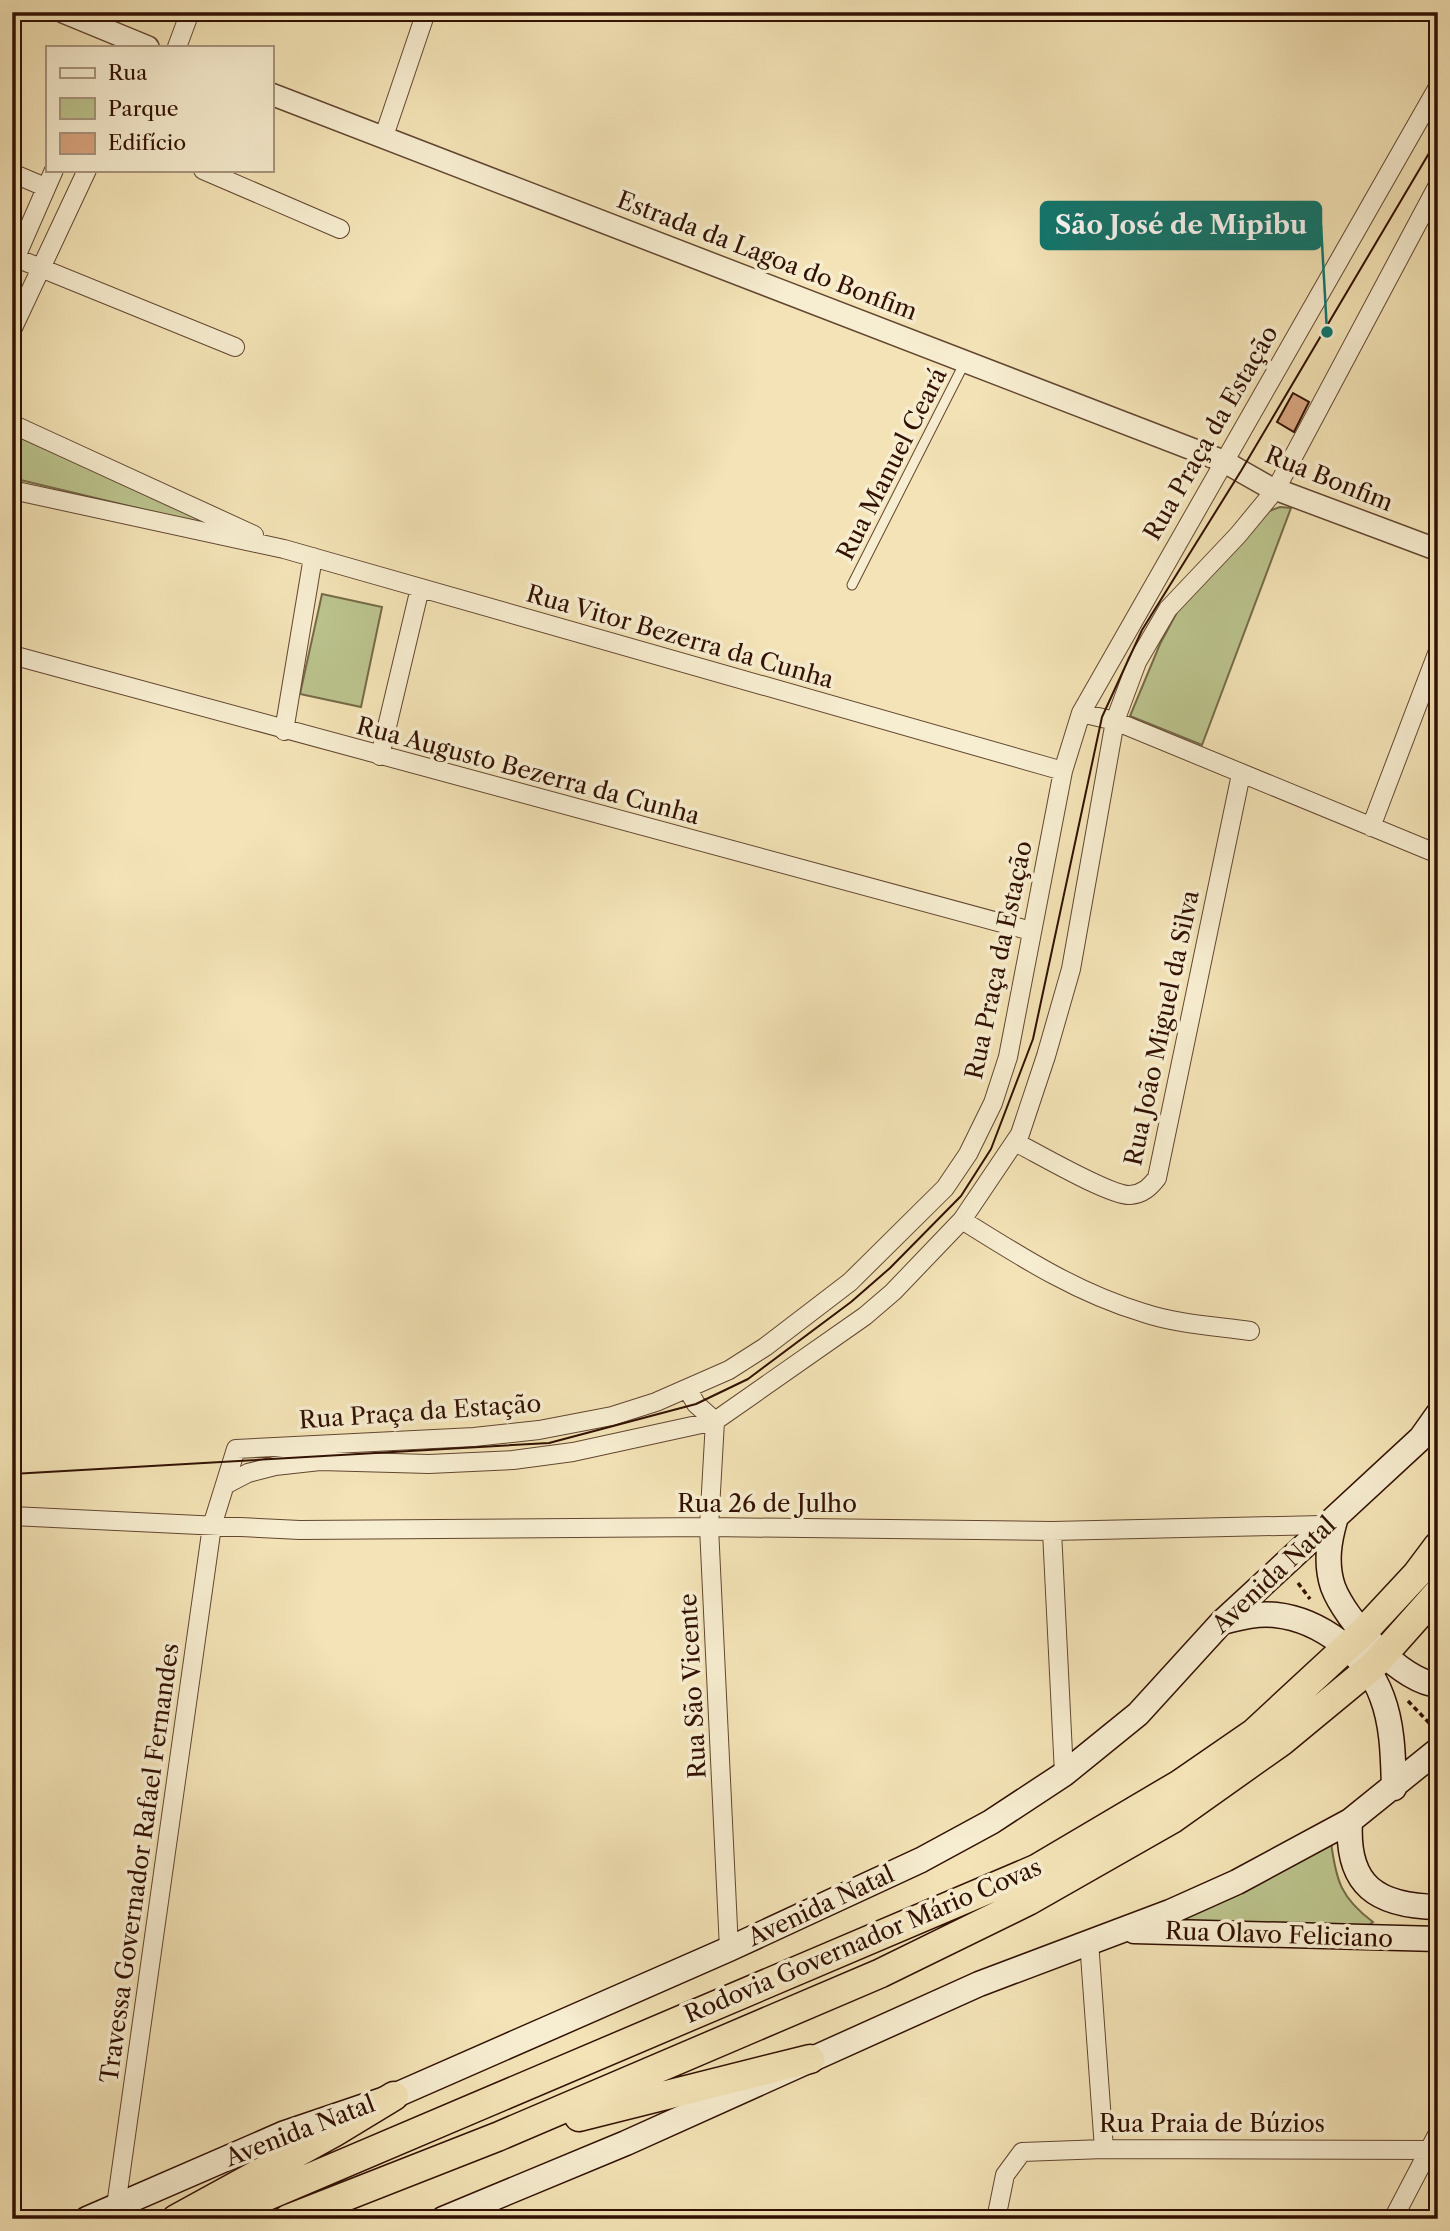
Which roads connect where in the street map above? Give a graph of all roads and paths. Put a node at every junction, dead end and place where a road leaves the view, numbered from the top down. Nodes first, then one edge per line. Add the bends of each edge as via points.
1 (63, 12) edge
2 (190, 12) edge
3 (426, 12) edge
4 (113, 41) edge
5 (143, 46) edge
6 (177, 46) edge
7 (1438, 87) edge
8 (273, 95) edge
9 (384, 136) junction
10 (53, 172) edge
11 (86, 172) edge
12 (207, 172) edge
13 (12, 173) edge
14 (1438, 185) edge
15 (45, 187) junction
16 (340, 229) dead end
17 (14, 262) edge
18 (39, 268) junction
19 (12, 330) edge
20 (235, 347) dead end
21 (966, 361) junction
22 (12, 424) edge
23 (1232, 466) junction
24 (1276, 489) junction
25 (12, 490) edge
26 (284, 549) junction
27 (1438, 551) edge
28 (313, 557) junction
29 (852, 585) dead end
30 (420, 588) junction
31 (1438, 651) edge
32 (12, 655) edge
33 (1081, 713) junction
34 (1115, 720) junction
35 (284, 731) junction
36 (380, 756) junction
37 (1063, 771) junction
38 (1241, 774) junction
39 (1371, 827) junction
40 (1438, 854) edge
41 (1031, 931) junction
42 (1017, 1138) junction
43 (962, 1220) junction
44 (1250, 1331) dead end
45 (688, 1390) junction
46 (1438, 1414) edge
47 (715, 1420) junction
48 (227, 1484) junction
49 (12, 1516) edge
50 (1329, 1521) junction
51 (212, 1526) junction
52 (709, 1527) junction
53 (1052, 1531) junction
54 (1438, 1546) edge
55 (1438, 1593) edge
56 (1221, 1623) junction
57 (1355, 1640) junction
58 (1376, 1662) junction
59 (1438, 1685) edge
60 (1438, 1750) edge
61 (1064, 1774) junction
62 (1394, 1788) junction
63 (1350, 1821) junction
64 (1438, 1907) edge
65 (1119, 1930) junction
66 (1438, 1939) edge
67 (1089, 1941) junction
68 (729, 1949) junction
69 (810, 2059) junction
70 (394, 2096) junction
71 (497, 2137) junction
72 (1435, 2144) edge
73 (1104, 2149) junction
74 (116, 2206) junction
75 (87, 2219) edge
76 (176, 2219) edge
77 (213, 2219) edge
78 (288, 2219) edge
79 (443, 2219) edge
80 (996, 2219) edge
81 (1393, 2219) edge

1 - 4 street
2 - 6 street
3 - 9 street
4 - 5 street
7 - 23 street, Rua Praça da Estação
8 - 9 street, Estrada da Lagoa do Bonfim
9 - 21 street, Estrada da Lagoa do Bonfim
10 - 15 street
11 - 18 street
12 - 16 street
13 - 15 street
14 - 24 street
15 - 17 street
17 - 18 street
18 - 19 street
18 - 20 street
21 - 23 street, Estrada da Lagoa do Bonfim
21 - 29 lane, Rua Manuel Ceará
22 - 26 street, Rua Vitor Bezerra da Cunha
23 - 24 street, Rua Bonfim
23 - 33 street, Rua Praça da Estação
24 - 27 street, Rua Bonfim
24 - 34 street via 1168,609 1137,662
25 - 26 street, Rua Vitor Bezerra da Cunha
26 - 28 street, Rua Vitor Bezerra da Cunha
28 - 30 street, Rua Vitor Bezerra da Cunha
28 - 35 street
30 - 36 street
30 - 37 street, Rua Vitor Bezerra da Cunha
31 - 39 street
32 - 35 street, Rua Augusto Bezerra da Cunha
33 - 34 street
33 - 37 street, Rua Praça da Estação
34 - 38 street
34 - 42 street via 1071,969
35 - 36 street, Rua Augusto Bezerra da Cunha
36 - 41 street, Rua Augusto Bezerra da Cunha
37 - 41 street, Rua Praça da Estação
38 - 39 street
38 - 42 street, Rua João Miguel da Silva via 1157,1178 1139,1193 1119,1193
39 - 40 street
41 - 45 street, Rua Praça da Estação via 1007,1057 993,1103 945,1188 850,1282 729,1370
42 - 43 street
43 - 44 street via 1045,1273 1108,1301 1146,1314
43 - 47 street via 865,1316
45 - 47 street via 696,1405
45 - 48 street, Rua Praça da Estação via 612,1416 501,1435 236,1448
46 - 50 main road, Avenida Natal via 1421,1438
47 - 48 street via 573,1452 513,1460 429,1464 320,1461 275,1466
47 - 52 street, Rua São Vicente
48 - 51 street, Travessa Governador Rafael Fernandes
49 - 51 street, Rua 26 de Julho
50 - 53 street, Rua 26 de Julho
50 - 56 main road, Avenida Natal
50 - 57 main road via 1333,1586
51 - 52 street, Rua 26 de Julho via 300,1531
51 - 74 street, Travessa Governador Rafael Fernandes
52 - 53 street, Rua 26 de Julho
52 - 68 street, Rua São Vicente
53 - 61 street
54 - 57 highway, Rodovia Governador Mário Covas
55 - 58 highway, Rodovia Governador Mário Covas
56 - 57 main road via 1251,1615 1297,1619
56 - 61 main road, Avenida Natal via 1138,1714
57 - 58 main road
57 - 77 highway, Rodovia Governador Mário Covas via 1254,1733 1180,1784 1036,1869
58 - 59 main road
58 - 62 main road via 1390,1724
58 - 71 highway, Rodovia Governador Mário Covas via 1282,1741 1172,1819 1028,1900 881,1973
60 - 62 main road
61 - 68 main road, Avenida Natal via 921,1860
62 - 63 main road
63 - 64 main road, Rua Olavo Feliciano via 1352,1860 1360,1880 1375,1895 1412,1907
63 - 65 main road via 1237,1882
65 - 66 main road, Rua Olavo Feliciano
65 - 67 main road
67 - 69 main road via 978,1984
67 - 73 street
68 - 70 main road, Avenida Natal
69 - 71 highway
69 - 79 main road
70 - 74 main road, Avenida Natal via 285,2133
70 - 76 highway
71 - 78 highway, Rodovia Governador Mário Covas
72 - 73 street, Rua Praia de Búzios
72 - 81 street
73 - 80 street, Rua Praia de Búzios via 1021,2152 1005,2175
74 - 75 main road, Avenida Natal

